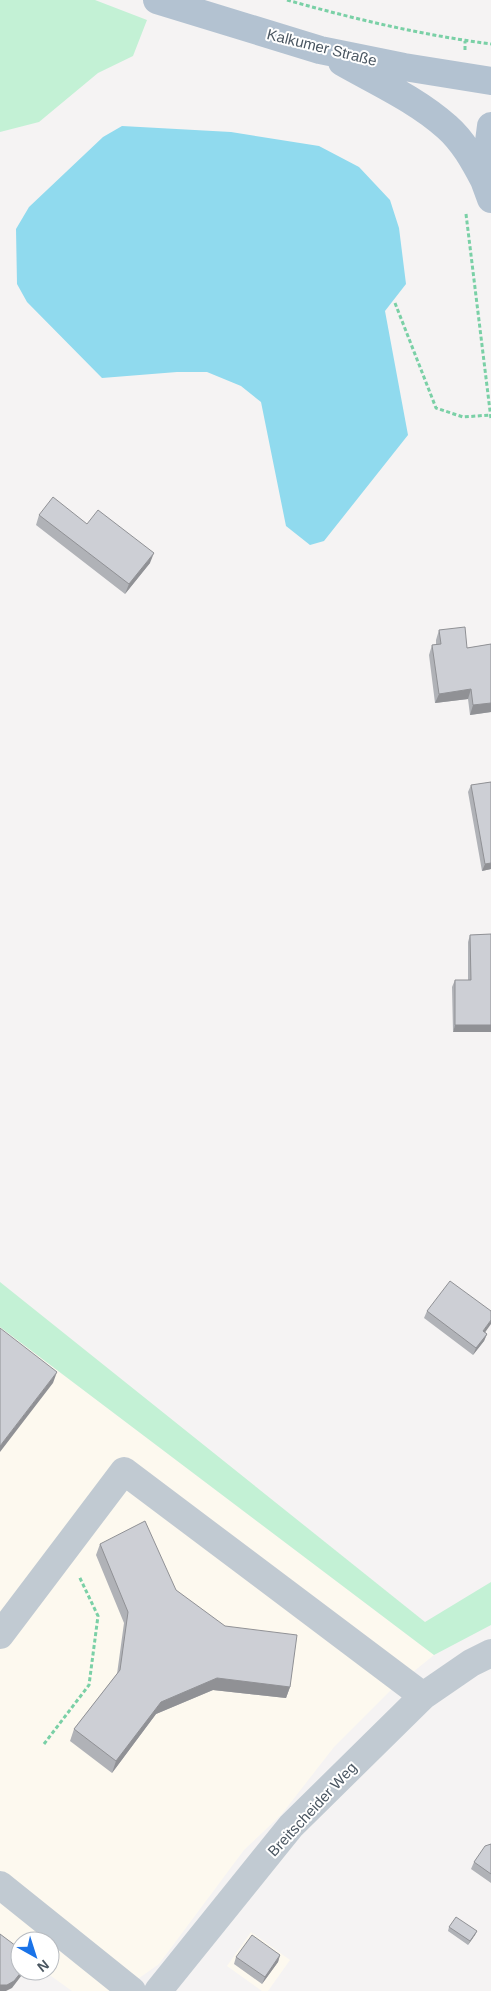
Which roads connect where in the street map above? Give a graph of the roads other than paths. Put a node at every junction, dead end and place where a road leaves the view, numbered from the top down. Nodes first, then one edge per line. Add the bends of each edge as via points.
1 (157, 0) edge
2 (320, 50) junction
3 (478, 79) edge
4 (491, 126) edge
5 (488, 190) edge
6 (0, 1636) edge
7 (491, 1653) edge
8 (423, 1696) junction
9 (0, 1885) edge
10 (132, 1991) edge
11 (158, 1991) edge

1 - 2 main road, Kalkumer Straße
2 - 3 main road, Kalkumer Straße
2 - 5 main road via 448,128 468,151
4 - 5 main road
6 - 8 street via 124,1471
7 - 8 street, Breitscheider Weg
8 - 11 street, Breitscheider Weg via 291,1826
9 - 10 street

